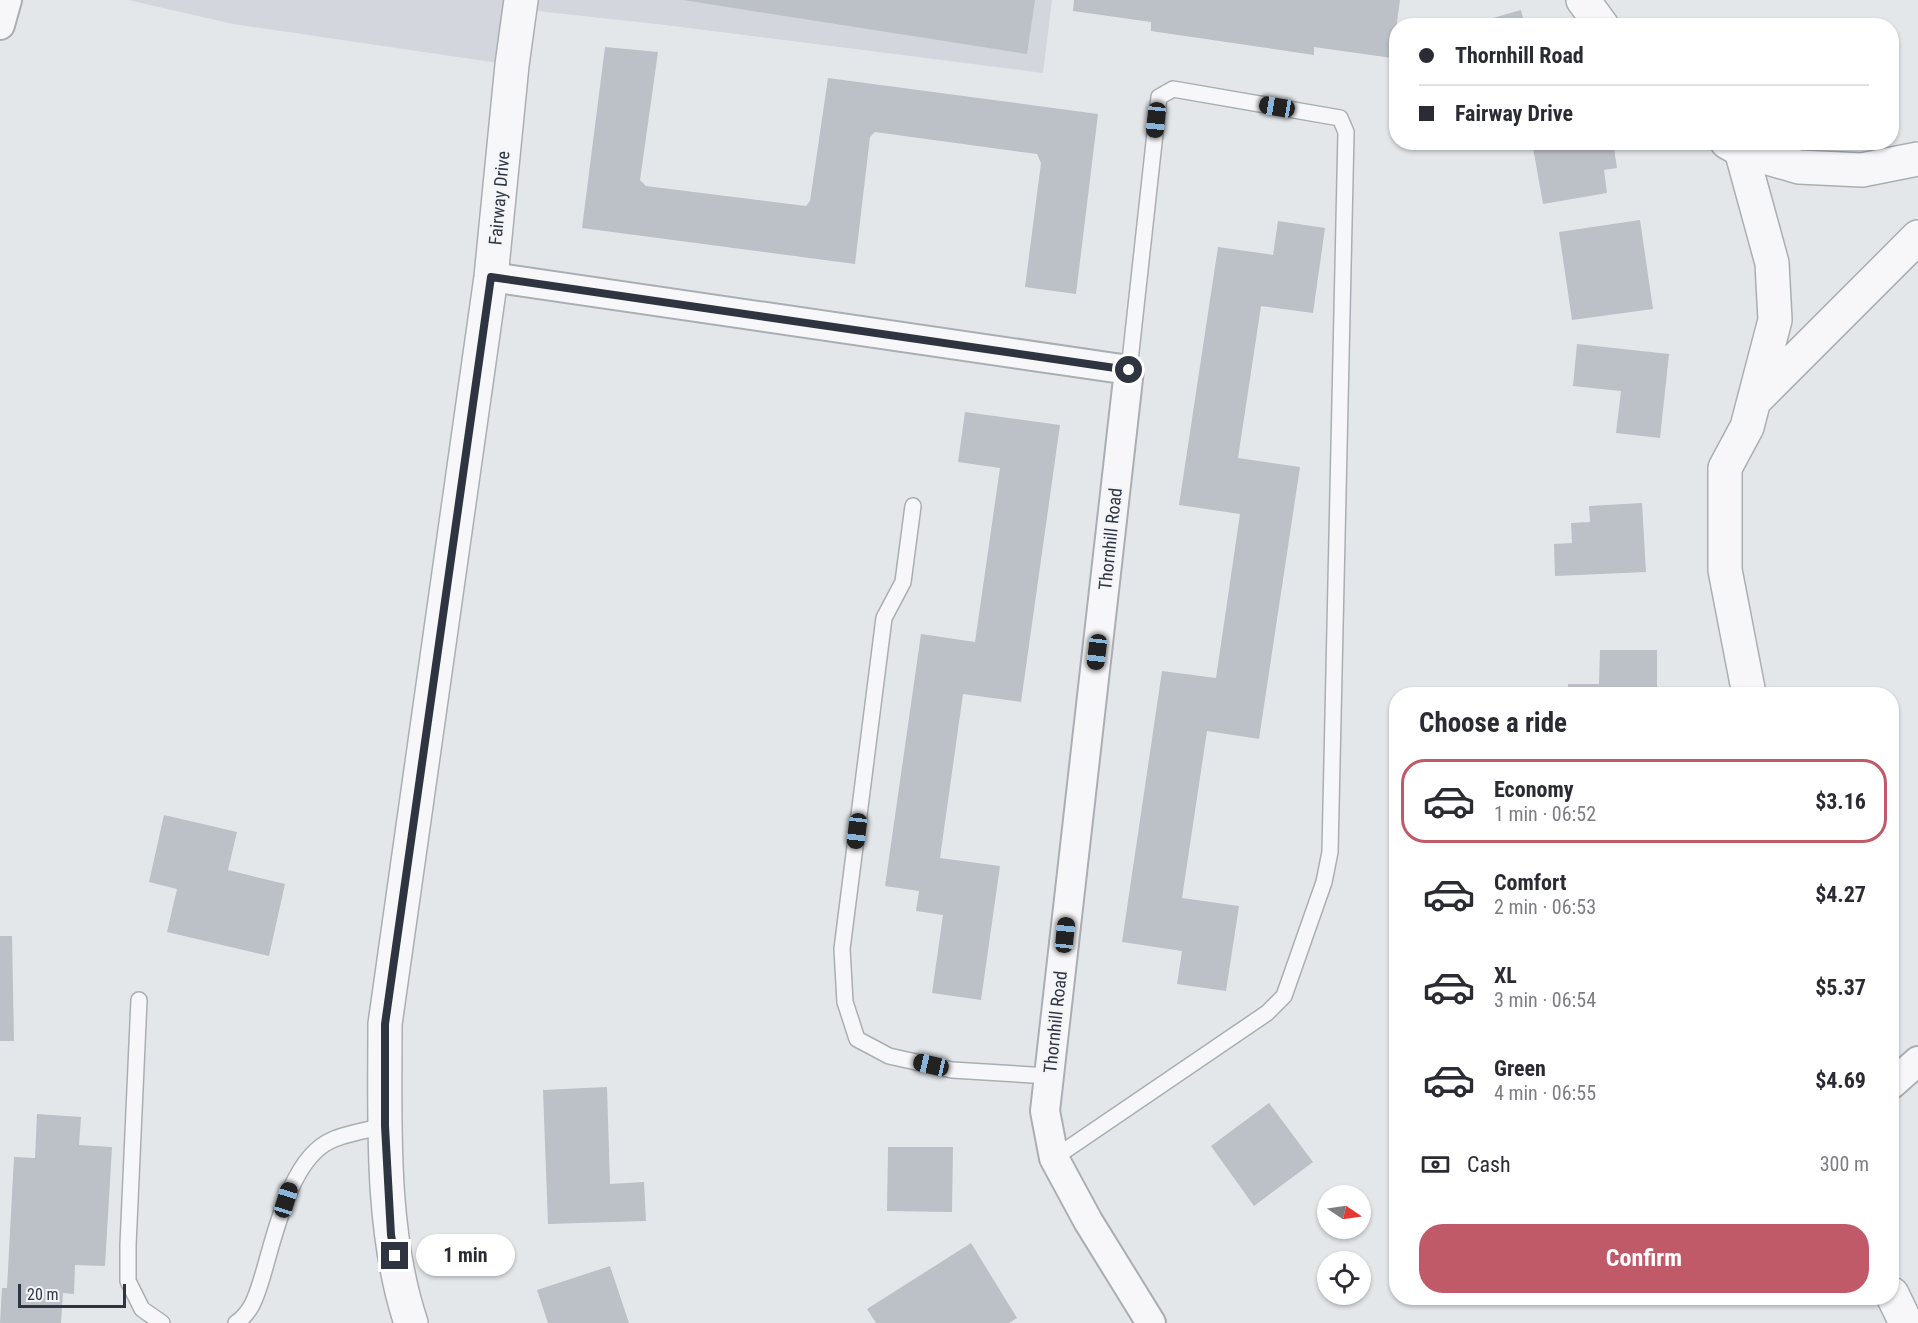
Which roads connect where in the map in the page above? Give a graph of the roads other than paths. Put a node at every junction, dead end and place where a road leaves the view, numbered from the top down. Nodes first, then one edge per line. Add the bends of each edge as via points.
1 (7, 0) edge
2 (521, 0) edge
3 (1583, 0) edge
4 (1596, 18) edge
5 (0, 25) edge
6 (1735, 150) edge
7 (1746, 150) edge
8 (1918, 159) edge
9 (1918, 237) edge
10 (491, 277) junction
11 (1129, 370) junction
12 (1753, 402) junction
13 (913, 506) dead end
14 (1748, 687) edge
15 (139, 1000) dead end
16 (1918, 1061) edge
17 (1049, 1076) junction
18 (1899, 1078) edge
19 (385, 1126) junction
20 (1054, 1158) junction
21 (1897, 1305) edge
22 (162, 1323) edge
23 (236, 1323) edge
24 (411, 1323) edge
25 (1150, 1323) edge
26 (1906, 1323) edge

1 - 5 street
2 - 10 street, Fairway Drive
3 - 4 street
6 - 12 street via 1772,263 1775,320
7 - 8 street via 1799,167 1862,170
9 - 12 street
10 - 11 street
10 - 19 street, Fairway Drive via 385,1024
11 - 17 street, Thornhill Road
11 - 20 lane via 1158,97 1173,89 1340,118 1346,132 1346,155 1330,852 1324,882 1284,996 1266,1013
12 - 14 street via 1747,427 1725,468 1725,570
13 - 17 lane via 903,582 884,618 842,949 844,1002 857,1039 890,1056 952,1070
15 - 22 lane via 128,1281 142,1308
16 - 18 street
17 - 20 street, Thornhill Road via 1045,1111
19 - 23 lane via 330,1141 307,1160 292,1181 256,1297 245,1317
19 - 24 street, Fairway Drive via 391,1235
20 - 25 street, Thornhill Road
21 - 26 street

